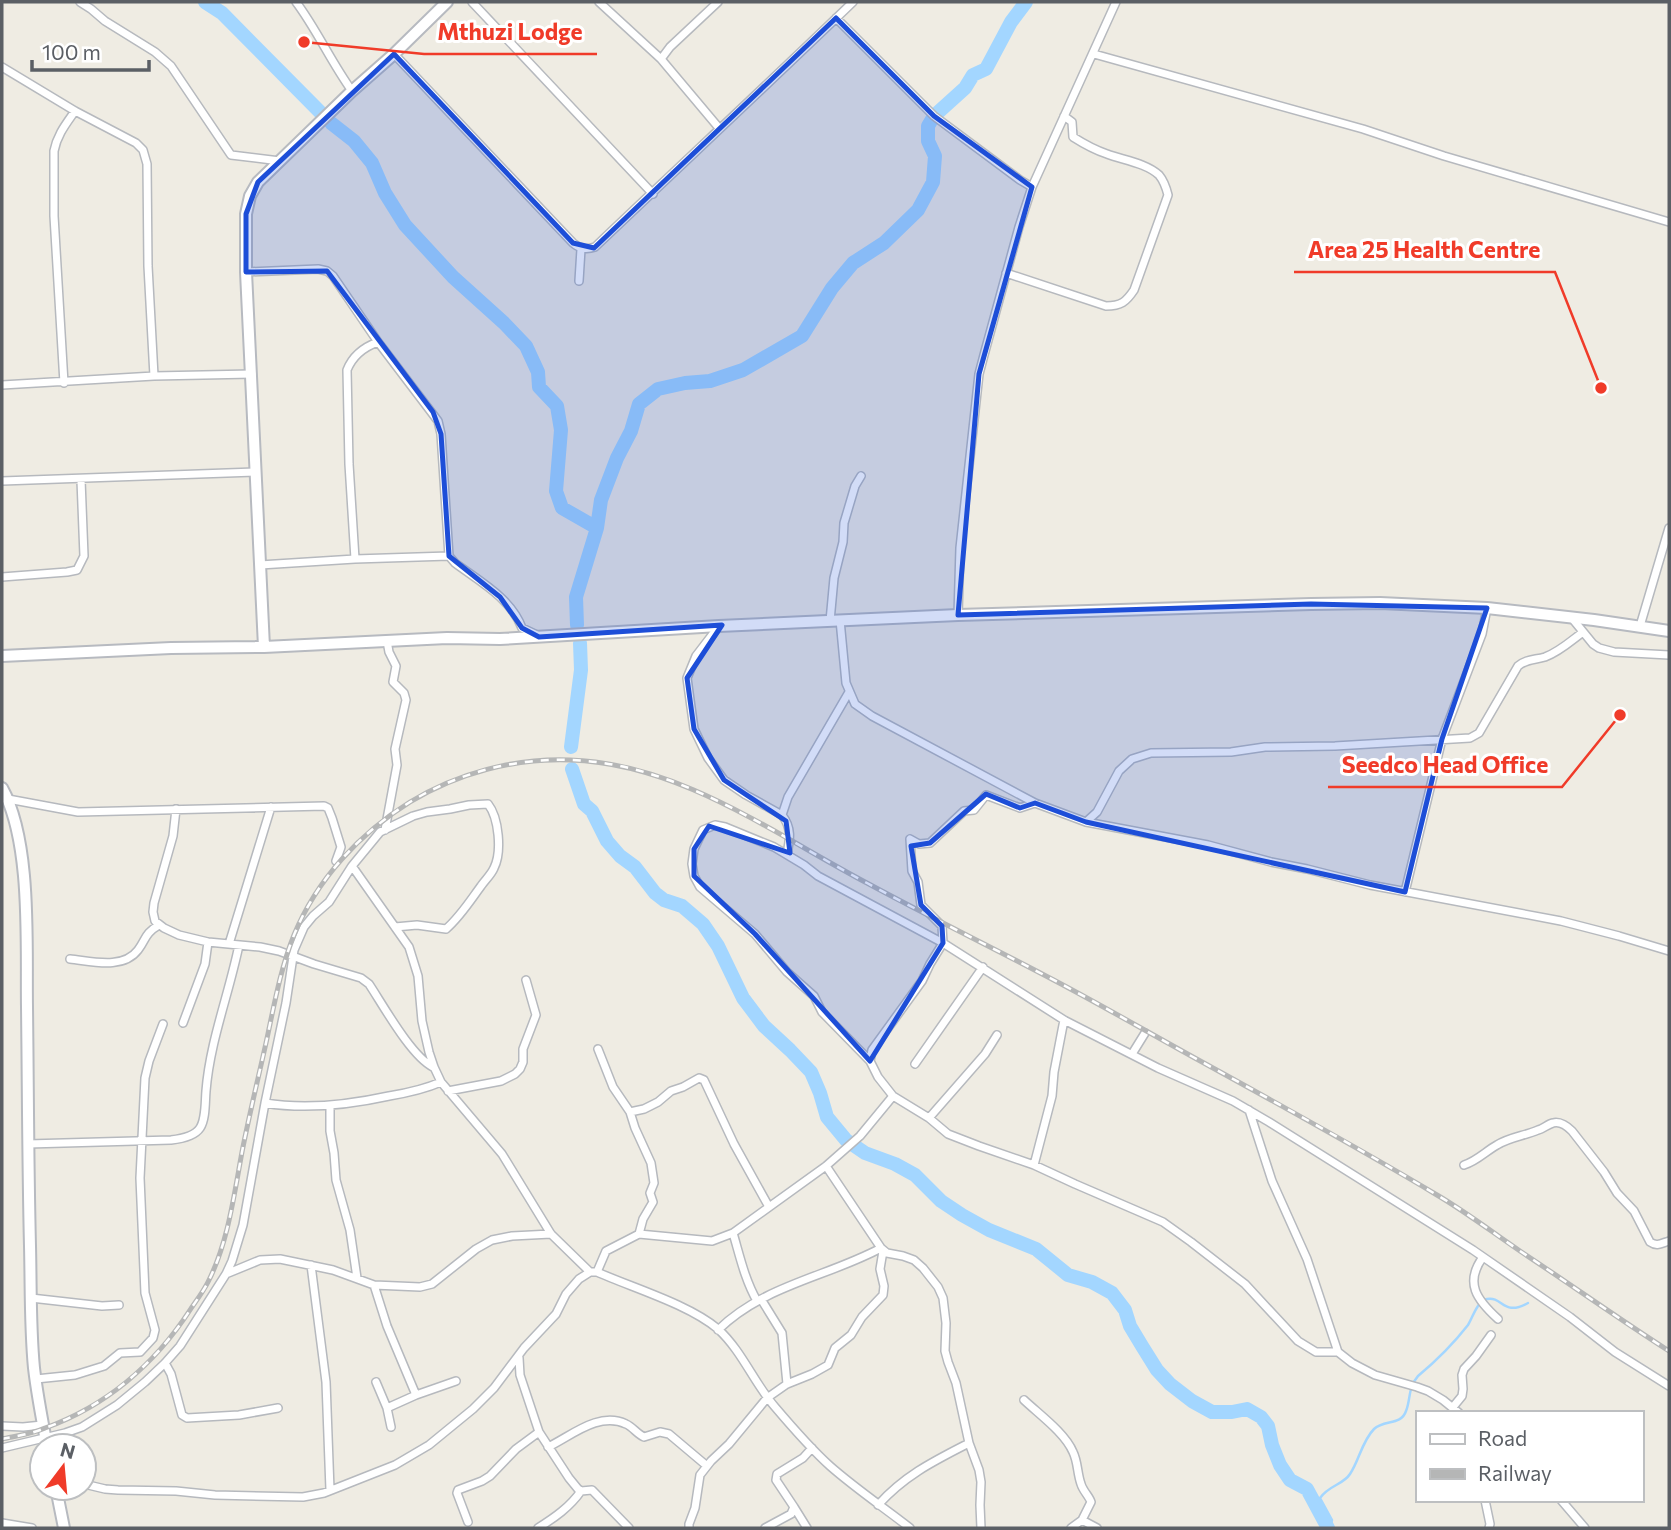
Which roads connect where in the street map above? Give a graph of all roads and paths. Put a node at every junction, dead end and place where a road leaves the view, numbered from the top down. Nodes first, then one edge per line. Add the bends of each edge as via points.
1 (80, 2) edge
2 (296, 2) edge
3 (447, 2) edge
4 (472, 2) edge
5 (599, 2) edge
6 (718, 2) edge
7 (853, 2) edge
8 (1116, 2) edge
9 (836, 18) junction
10 (394, 54) junction
11 (1094, 54) junction
12 (661, 59) junction
13 (2, 67) edge
14 (352, 91) junction
15 (75, 111) junction
16 (1064, 116) junction
17 (719, 128) junction
18 (280, 161) junction
19 (1032, 187) junction
20 (653, 194) junction
21 (1669, 222) edge
22 (580, 249) junction
23 (246, 272) junction
24 (1006, 273) junction
25 (579, 281) dead end
26 (379, 342) junction
27 (252, 374) junction
28 (154, 376) junction
29 (64, 383) junction
30 (2, 385) edge
31 (255, 472) junction
32 (861, 476) dead end
33 (81, 480) junction
34 (2, 481) edge
35 (1669, 528) edge
36 (449, 556) junction
37 (355, 559) junction
38 (260, 565) junction
39 (2, 577) edge
40 (1487, 608) junction
41 (958, 615) junction
42 (1570, 617) junction
43 (835, 621) junction
44 (719, 625) junction
45 (1640, 626) junction
46 (1669, 631) edge
47 (1583, 632) junction
48 (539, 636) junction
49 (387, 641) junction
50 (264, 647) junction
51 (1669, 655) edge
52 (2, 656) edge
53 (849, 692) junction
54 (1442, 739) junction
55 (2, 788) edge
56 (8, 799) junction
57 (1035, 803) junction
58 (271, 807) junction
59 (176, 809) junction
60 (782, 815) junction
61 (1086, 822) junction
62 (385, 830) junction
63 (787, 854) junction
64 (336, 861) dead end
65 (352, 866) junction
66 (1405, 892) junction
67 (159, 925) junction
68 (395, 927) junction
69 (208, 942) junction
70 (943, 943) junction
71 (229, 944) junction
72 (239, 945) junction
73 (1669, 951) edge
74 (293, 957) junction
75 (70, 959) dead end
76 (983, 967) junction
77 (526, 980) dead end
78 (1064, 1020) junction
79 (183, 1023) dead end
80 (163, 1024) dead end
81 (1145, 1033) dead end
82 (997, 1035) dead end
83 (598, 1049) dead end
84 (1132, 1054) junction
85 (870, 1061) junction
86 (915, 1064) dead end
87 (434, 1067) junction
88 (441, 1082) junction
89 (448, 1091) junction
90 (893, 1096) junction
91 (265, 1103) junction
92 (330, 1106) junction
93 (1248, 1110) junction
94 (630, 1112) junction
95 (929, 1118) junction
96 (142, 1141) junction
97 (28, 1144) junction
98 (1034, 1165) junction
99 (1464, 1165) dead end
100 (826, 1166) junction
101 (769, 1207) junction
102 (733, 1233) junction
103 (551, 1234) junction
104 (639, 1234) junction
105 (1669, 1241) edge
106 (882, 1249) junction
107 (1483, 1257) junction
108 (311, 1265) junction
109 (593, 1272) junction
110 (226, 1274) junction
111 (357, 1278) junction
112 (374, 1285) junction
113 (32, 1298) junction
114 (759, 1300) junction
115 (119, 1305) dead end
116 (1498, 1319) dead end
117 (718, 1330) junction
118 (1491, 1335) dead end
119 (1338, 1352) junction
120 (519, 1357) junction
121 (165, 1363) junction
122 (36, 1379) junction
123 (456, 1381) dead end
124 (376, 1382) dead end
125 (787, 1384) junction
126 (1669, 1386) edge
127 (416, 1395) junction
128 (767, 1398) junction
129 (1024, 1400) dead end
130 (278, 1408) dead end
131 (387, 1408) junction
132 (1456, 1410) edge
133 (42, 1424) junction
134 (2, 1426) edge
135 (391, 1427) dead end
136 (44, 1432) edge
137 (68, 1432) edge
138 (538, 1432) junction
139 (969, 1443) junction
140 (28, 1445) edge
141 (548, 1447) junction
142 (2, 1448) edge
143 (812, 1448) junction
144 (707, 1466) junction
145 (98, 1487) edge
146 (330, 1490) junction
147 (581, 1491) junction
148 (59, 1502) edge
149 (1485, 1502) edge
150 (1563, 1502) edge
151 (878, 1505) junction
152 (794, 1507) junction
153 (1082, 1520) junction
154 (468, 1522) dead end
155 (2, 1523) edge
156 (32, 1528) edge
157 (64, 1528) edge
158 (538, 1528) edge
159 (629, 1528) edge
160 (689, 1528) edge
161 (765, 1528) edge
162 (807, 1528) edge
163 (910, 1528) edge
164 (981, 1528) edge
165 (1071, 1528) edge
166 (1097, 1528) edge
167 (1489, 1528) edge
168 (1585, 1528) edge

1 - 18 street via 171,66 231,155
2 - 14 street
3 - 10 main road
4 - 20 street
5 - 12 street
6 - 12 street
7 - 9 street
8 - 11 street
9 - 17 street
9 - 19 street via 934,116
10 - 14 main road
10 - 22 street
11 - 16 street
11 - 21 street
12 - 17 street
13 - 15 street
14 - 18 main road
15 - 28 street via 136,144 146,156
15 - 29 street via 54,151
16 - 19 street
16 - 24 street via 1072,122 1073,137 1146,167 1165,184 1168,195 1134,290 1127,301 1106,306
17 - 20 street
18 - 23 main road via 250,196
19 - 24 street
20 - 22 street via 595,247
22 - 25 street
23 - 26 street via 327,271
23 - 27 main road
24 - 41 street via 979,374 960,548
26 - 36 street via 438,421
26 - 37 street via 364,347 347,370
27 - 28 street
27 - 31 main road
28 - 29 street
29 - 30 street
31 - 33 street
31 - 38 main road
32 - 43 street via 844,523 834,578
33 - 34 street
33 - 39 street via 84,556 77,570
35 - 45 street
36 - 37 street
36 - 48 street via 500,597 522,628
37 - 38 street
38 - 50 main road
40 - 41 main road via 1380,603
40 - 42 main road
40 - 54 street via 1482,634
41 - 43 main road
42 - 45 main road
42 - 47 street
43 - 44 main road
43 - 53 street
44 - 48 main road
44 - 60 street via 696,656 687,678 694,729 724,780
45 - 46 main road
47 - 51 street via 1605,650
47 - 54 street via 1548,656 1518,666 1479,733
48 - 49 main road
49 - 50 main road
49 - 62 street via 396,666 393,682 406,700
50 - 52 main road
53 - 57 street via 855,704 872,716
53 - 60 street
54 - 61 street via 1151,753 1132,759 1119,771 1097,813
54 - 66 street
55 - 56 main road
56 - 59 street via 78,812
56 - 97 main road via 16,825 25,906
57 - 61 street
57 - 70 street via 1020,808 986,795 974,810 964,811 930,843 919,845 910,839 921,905 942,926
58 - 59 street
58 - 64 street via 327,807 341,848
58 - 71 street
59 - 67 street via 153,912
60 - 63 street via 790,828
61 - 66 street via 1208,845
62 - 65 street
62 - 68 street via 427,812 488,804 498,835 492,873 448,928
63 - 70 street via 832,885
63 - 85 street via 725,827 709,826 696,843 694,876 706,893 755,934 814,996 822,1012
65 - 68 street
65 - 74 street via 329,902 304,927
66 - 73 street via 1561,921
67 - 69 street
67 - 75 street via 146,934 134,954 119,961
68 - 87 street via 407,942 418,976 422,1021
69 - 71 street
69 - 79 street via 205,964
70 - 76 street
70 - 85 street via 922,981 876,1043
71 - 72 street
72 - 74 street
72 - 96 street via 217,1026 202,1125 179,1139
74 - 87 street via 365,980 412,1049
74 - 91 street
76 - 78 street
76 - 86 street
77 - 89 street via 536,1015 520,1069 508,1079
78 - 84 street
78 - 98 street via 1052,1096
80 - 96 street via 145,1078
81 - 84 street
82 - 95 street
83 - 94 street via 613,1087
84 - 93 street
85 - 90 street
87 - 88 street
88 - 89 street
88 - 92 street
89 - 103 street via 502,1154
90 - 95 street
90 - 100 street via 860,1136
91 - 92 street
91 - 110 street via 243,1225
92 - 111 street via 336,1180
93 - 107 street
93 - 119 street
94 - 101 street via 699,1078 704,1080
94 - 104 street via 654,1177 653,1202
95 - 98 street via 948,1134
96 - 97 street
96 - 122 street via 145,1293 153,1338 140,1352 121,1353 104,1366
97 - 113 main road
98 - 119 street via 1163,1222 1245,1284 1298,1341 1316,1352
99 - 105 street via 1505,1141 1559,1123 1572,1131 1634,1211 1650,1242
100 - 101 street
100 - 106 street
101 - 102 street
102 - 104 street via 712,1241
102 - 114 street via 748,1285
103 - 109 street
103 - 112 street via 492,1240 427,1286
104 - 109 street via 606,1251
106 - 114 street
106 - 125 street via 884,1290 880,1299 835,1348 828,1365
106 - 139 street via 914,1260 943,1298 945,1351
107 - 116 street via 1475,1273 1475,1293
107 - 126 street via 1615,1353
108 - 110 street via 269,1259
108 - 111 street
108 - 146 street via 326,1382
109 - 117 street via 679,1307
109 - 120 street via 579,1279
110 - 121 street
111 - 112 street
112 - 127 street
113 - 115 street
113 - 122 main road
114 - 117 street
114 - 125 street via 782,1333
117 - 128 street
118 - 132 street via 1464,1368
119 - 132 street via 1375,1375 1417,1387
120 - 138 street
120 - 146 street via 473,1409 429,1446 395,1465
121 - 130 street via 182,1415 187,1418
121 - 137 street via 117,1405
122 - 133 main road
123 - 127 street
124 - 131 street
125 - 128 street
127 - 131 street
128 - 143 street
128 - 144 street
129 - 153 street via 1074,1453 1079,1481 1091,1499
131 - 135 street
133 - 134 street
133 - 136 main road
138 - 141 street
138 - 154 street via 490,1476 458,1490
139 - 151 street via 923,1466
139 - 164 street via 981,1482
140 - 142 street
141 - 144 street via 589,1424 612,1421 627,1424 644,1437 669,1434
141 - 147 street
143 - 151 street
143 - 152 street via 776,1477
144 - 160 street via 700,1475
145 - 146 street via 303,1497
147 - 158 street
147 - 159 street via 595,1493
148 - 157 main road
149 - 167 street
150 - 168 street
151 - 163 street
152 - 161 street via 791,1514
152 - 162 street
153 - 165 street
153 - 166 street
155 - 156 street

